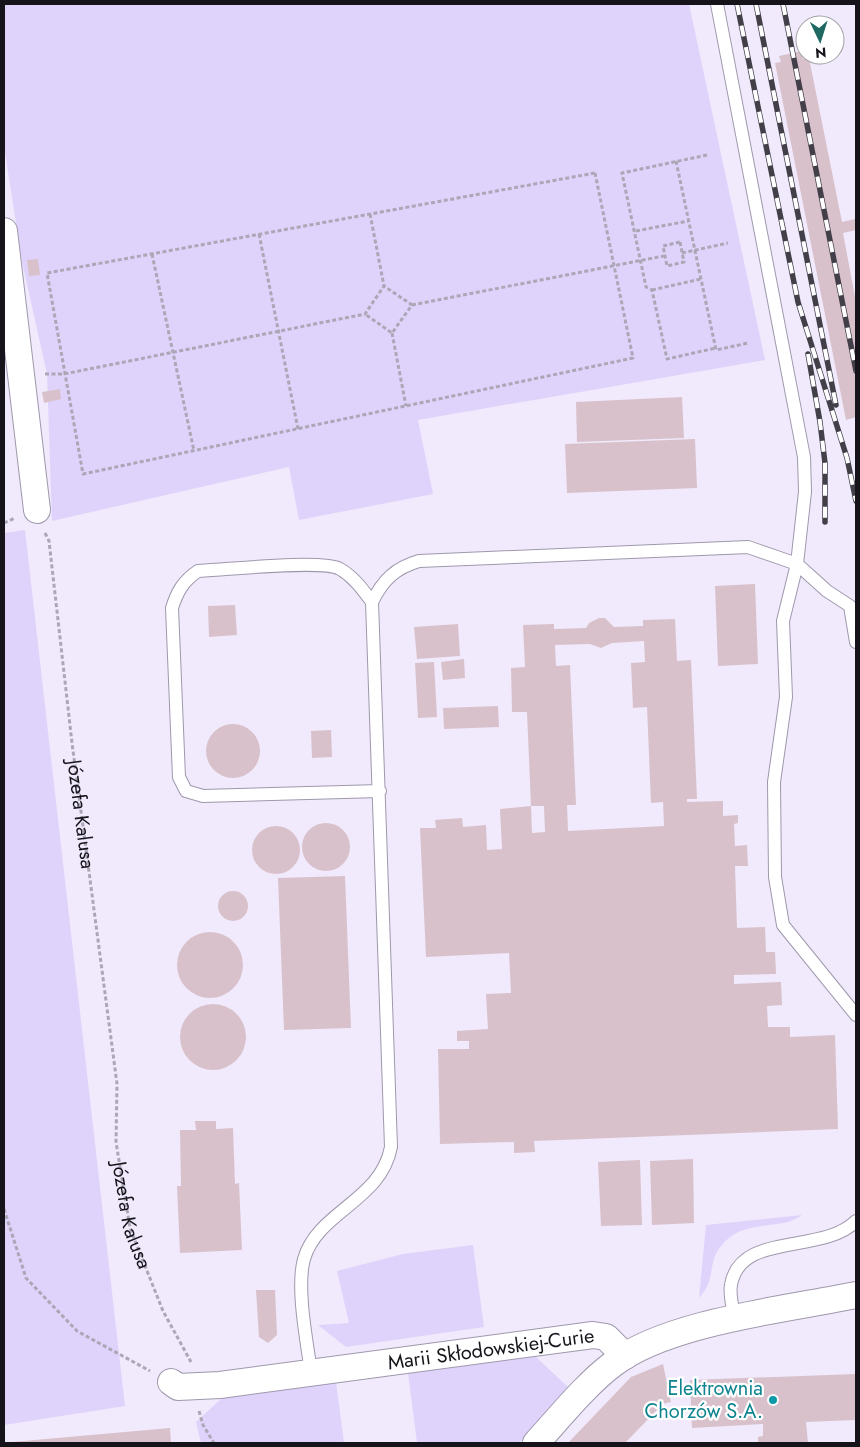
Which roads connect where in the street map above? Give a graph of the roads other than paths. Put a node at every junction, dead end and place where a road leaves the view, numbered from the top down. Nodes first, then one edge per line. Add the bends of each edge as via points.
1 (717, 4) edge
2 (4, 231) edge
3 (12, 384) edge
4 (37, 510) road end
5 (797, 564) junction
6 (372, 602) junction
7 (853, 607) edge
8 (856, 642) edge
9 (380, 791) junction
10 (856, 1014) edge
11 (856, 1221) edge
12 (856, 1295) edge
13 (735, 1319) junction
14 (624, 1356) junction
15 (311, 1372) junction
16 (170, 1382) road end
17 (536, 1443) edge

1 - 5 lane via 804,457 805,492
2 - 3 street
3 - 4 street
5 - 6 lane via 748,547 419,560 388,576
5 - 7 lane via 827,591
5 - 10 lane via 783,621 786,697 774,782 775,877 783,925
6 - 9 lane
6 - 9 lane via 357,582 339,568 318,564 198,571 186,579 172,608 179,777 186,791 203,796
7 - 8 lane
9 - 15 lane via 391,1147 388,1162 374,1185 322,1230 306,1253 302,1280
11 - 13 lane via 833,1236 756,1252 743,1262 730,1286
12 - 13 street, Marii Skłodowskiej-Curie
13 - 14 street, Marii Skłodowskiej-Curie via 676,1334
14 - 15 street, Marii Skłodowskiej-Curie via 606,1337 593,1335
14 - 17 street via 587,1389
15 - 16 street, Marii Skłodowskiej-Curie via 178,1388

